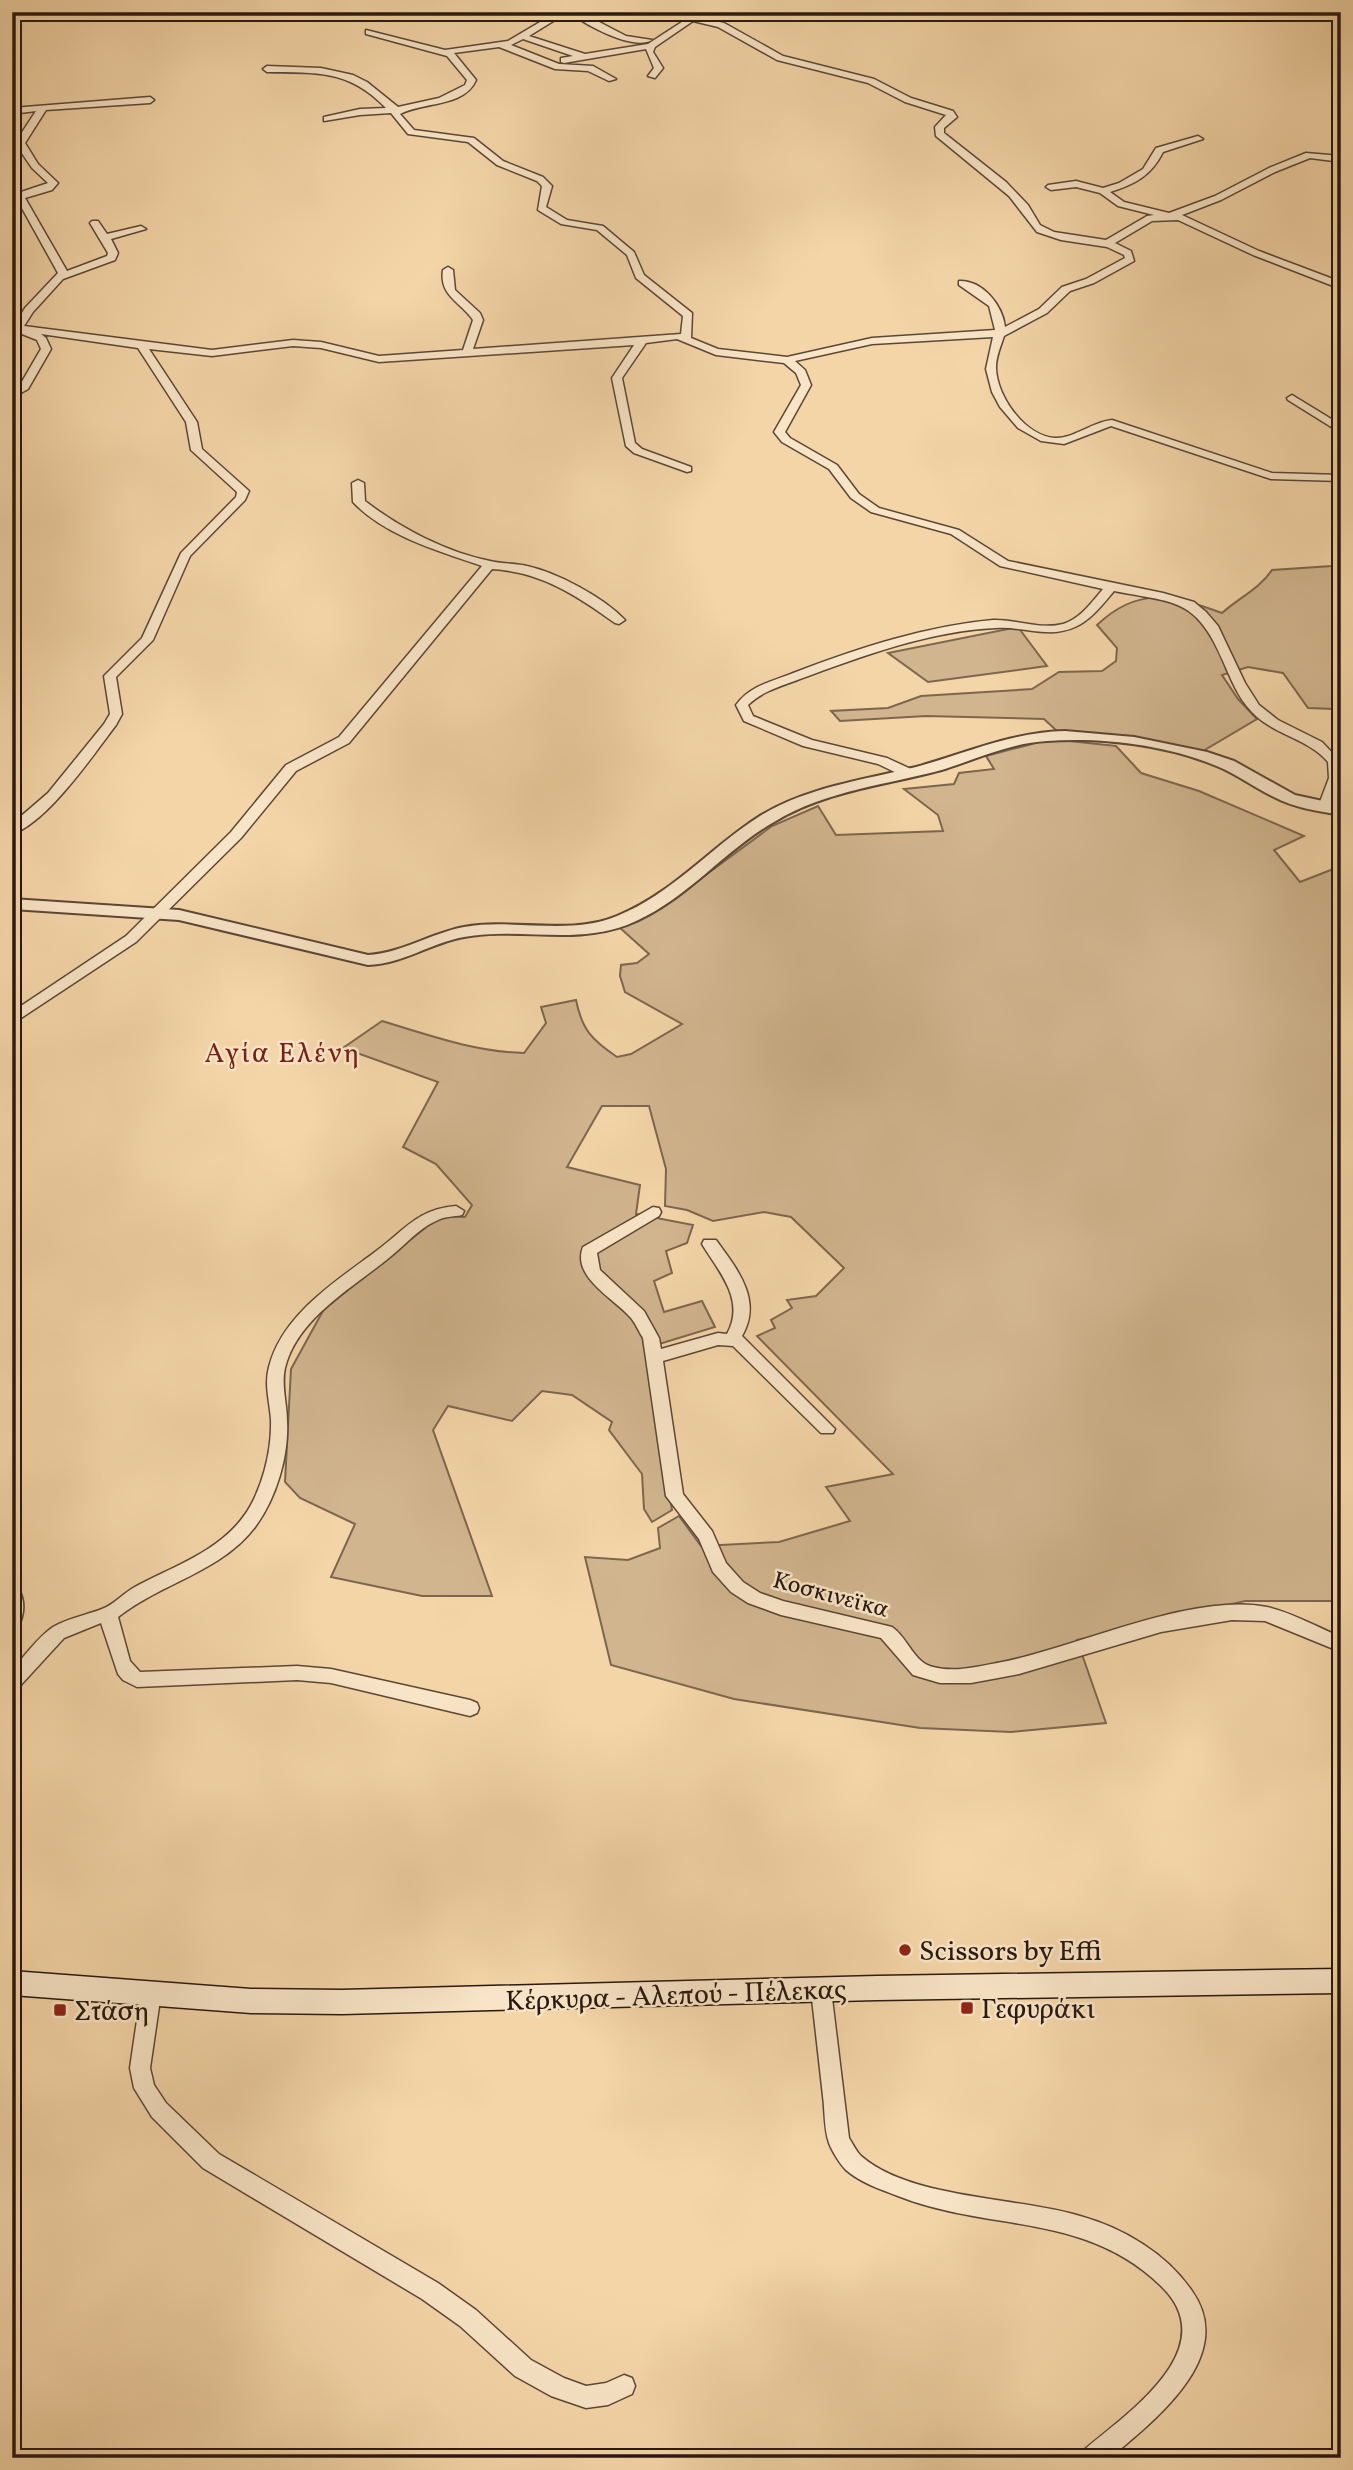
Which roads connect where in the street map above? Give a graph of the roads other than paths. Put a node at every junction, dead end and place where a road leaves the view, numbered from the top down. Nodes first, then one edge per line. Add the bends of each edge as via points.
1 (564, 12) edge
2 (573, 12) edge
3 (662, 12) edge
4 (693, 18) junction
5 (369, 32) dead end
6 (525, 37) junction
7 (654, 43) junction
8 (502, 45) junction
9 (447, 53) junction
10 (584, 57) junction
11 (546, 63) junction
12 (267, 69) dead end
13 (652, 76) dead end
14 (612, 79) dead end
15 (150, 100) dead end
16 (43, 108) junction
17 (396, 110) junction
18 (12, 111) edge
19 (327, 119) dead end
20 (1198, 139) dead end
21 (1341, 159) edge
22 (1051, 187) dead end
23 (1103, 191) junction
24 (15, 198) edge
25 (1170, 216) junction
26 (95, 223) dead end
27 (141, 229) dead end
28 (105, 237) junction
29 (1106, 244) junction
30 (448, 270) dead end
31 (62, 276) junction
32 (964, 283) dead end
33 (1341, 286) edge
34 (15, 327) edge
35 (1002, 332) junction
36 (687, 338) junction
37 (642, 341) junction
38 (142, 345) junction
39 (467, 353) junction
40 (787, 360) junction
41 (12, 396) edge
42 (1292, 398) dead end
43 (1341, 430) edge
44 (687, 469) dead end
45 (1341, 478) edge
46 (358, 483) dead end
47 (489, 565) junction
48 (1111, 587) junction
49 (619, 620) dead end
50 (908, 773) junction
51 (1333, 809) edge
52 (12, 830) edge
53 (12, 904) edge
54 (158, 912) junction
55 (12, 1019) edge
56 (456, 1211) dead end
57 (653, 1212) dead end
58 (710, 1244) dead end
59 (732, 1339) junction
60 (654, 1357) junction
61 (827, 1429) dead end
62 (12, 1592) edge
63 (105, 1616) junction
64 (12, 1622) edge
65 (1341, 1645) edge
66 (12, 1682) edge
67 (470, 1708) dead end
68 (1341, 1981) edge
69 (12, 1983) edge
70 (821, 1990) junction
71 (151, 1993) junction
72 (624, 2386) dead end
73 (1092, 2458) edge

1 - 6 street
2 - 7 street via 624,38
3 - 4 street
4 - 7 street
4 - 29 street via 721,25 792,62 871,81 908,100 950,113 952,117 938,129 939,134 1001,182 1025,206 1032,224 1046,233
5 - 9 street
6 - 8 street
6 - 10 street
7 - 10 street
7 - 13 street via 649,52 659,68
8 - 9 street
8 - 11 street
9 - 17 street via 472,80 469,87 429,104
10 - 11 street
11 - 14 street via 590,68
12 - 17 street via 352,76
15 - 16 street
16 - 18 street
16 - 24 street via 20,143 52,185
17 - 19 street
17 - 36 street via 411,132 471,140 500,163 540,179 547,186 541,208 564,222 600,228 631,254 640,276 688,315
20 - 23 street via 1159,150 1141,174
21 - 25 street via 1309,155
22 - 23 street via 1076,184
23 - 25 street via 1121,204
24 - 31 street via 28,209
25 - 29 street via 1146,220
25 - 33 street via 1187,219 1256,253
26 - 28 street
27 - 28 street
28 - 31 street via 111,258
29 - 35 street via 1124,250 1130,259 1066,289 1043,311
30 - 39 street via 448,289 478,320
31 - 34 street
32 - 35 street via 993,305
34 - 38 street
34 - 41 street via 41,338 46,349 24,387
35 - 40 street via 872,341
35 - 45 street via 991,368 1001,400 1041,438 1067,440 1097,424 1112,423 1271,476
36 - 37 street
36 - 40 street via 716,352
37 - 39 street
37 - 44 street via 617,377 631,446
38 - 39 street via 212,353 293,343 379,359
38 - 52 street via 148,361 195,426 197,450 243,491 185,555 147,640 110,676 116,714 110,725 31,820
40 - 48 street via 802,372 806,385 779,432 833,467 864,503 887,515 955,533 1004,564
42 - 43 street
46 - 47 street via 359,502 378,517 407,534
47 - 49 street via 537,570 576,589
47 - 54 street via 354,730 291,768 236,835
48 - 50 street via 1069,626 993,624 875,647 767,688 743,703 743,713 762,725
48 - 51 street via 1195,609 1222,645 1254,708 1322,749 1335,764
50 - 51 street via 1014,741 1070,736 1209,757 1289,798
50 - 54 street via 776,813 655,903 598,928 468,931 399,957 377,960
53 - 54 street
54 - 55 street via 109,957
56 - 63 street via 426,1219 348,1278 283,1352 275,1383 279,1422 274,1459 258,1506 242,1531 215,1553 125,1599
57 - 60 street, Κοσκινεϊκα via 589,1251 592,1272 638,1315 651,1338
58 - 59 street via 729,1272 742,1306 744,1316
59 - 60 street
59 - 61 street via 750,1349
60 - 65 street, Κοσκινεϊκα via 675,1496 706,1536 719,1567 754,1598 886,1632 895,1637 909,1660 927,1673 968,1675 1011,1669 1181,1620 1253,1612
62 - 64 street
63 - 66 street via 58,1633
63 - 67 street via 112,1623 125,1671 137,1680 308,1674
68 - 70 main road, Κέρκυρα - Αλεπού - Πέλεκας
69 - 71 main road, Κέρκυρα - Αλεπού - Πέλεκας
70 - 71 main road, Κέρκυρα - Αλεπού - Πέλεκας via 342,2002
70 - 73 street via 839,2141 851,2163 944,2202 1079,2226 1154,2262 1179,2287 1192,2310 1196,2330 1193,2354 1158,2400
71 - 72 street via 140,2068 144,2088 159,2110 211,2161 430,2291 523,2368 559,2388 586,2397

